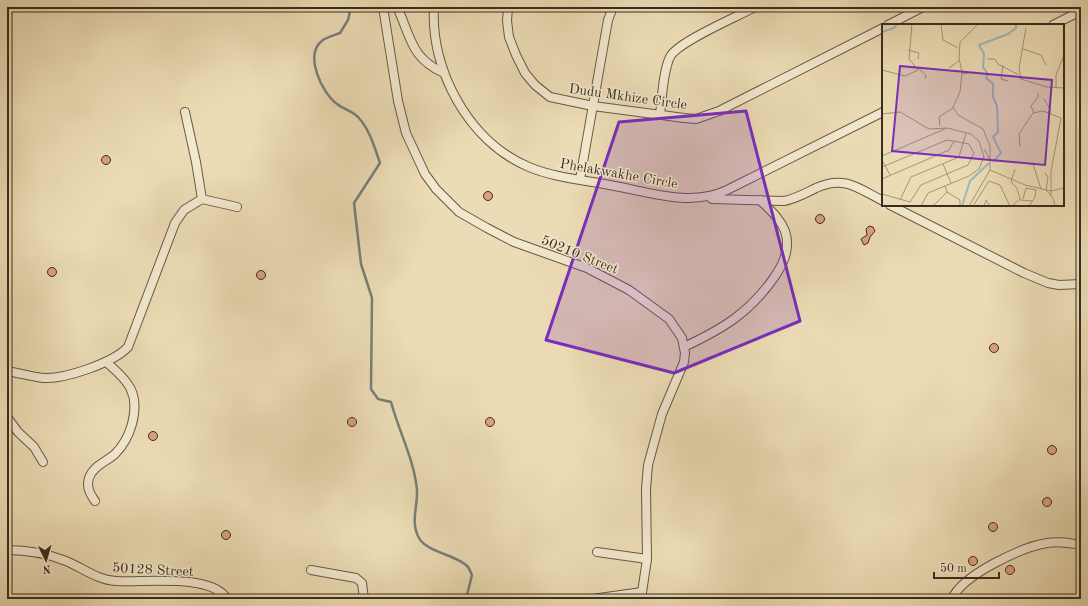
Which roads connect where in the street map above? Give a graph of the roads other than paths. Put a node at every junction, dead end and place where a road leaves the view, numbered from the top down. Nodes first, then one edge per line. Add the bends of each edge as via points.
1 (382, 7) edge
2 (397, 7) edge
3 (434, 7) edge
4 (508, 7) edge
5 (613, 7) edge
6 (756, 7) edge
7 (923, 7) edge
8 (1081, 11) edge
9 (890, 24) edge
10 (1055, 24) edge
11 (882, 29) edge
12 (444, 73) junction
13 (593, 106) junction
14 (186, 112) dead end
15 (882, 112) edge
16 (660, 114) junction
17 (580, 178) junction
18 (701, 198) junction
19 (202, 199) junction
20 (760, 200) junction
21 (882, 200) edge
22 (892, 206) edge
23 (237, 207) dead end
24 (1081, 284) edge
25 (684, 347) junction
26 (106, 362) junction
27 (7, 371) edge
28 (7, 417) edge
29 (44, 462) dead end
30 (95, 501) dead end
31 (1081, 545) edge
32 (7, 550) edge
33 (597, 552) dead end
34 (647, 559) junction
35 (311, 570) dead end
36 (641, 596) edge
37 (227, 599) edge
38 (364, 599) edge
39 (592, 599) edge
40 (952, 599) edge

1 - 25 street, 50210 Street via 398,102 406,132 425,174 436,189 460,212 487,228 521,245 587,268 643,298 669,318 682,338
2 - 12 street via 415,50 423,61
3 - 12 street, Phelakwakhe Circle via 435,32
4 - 13 street, Dudu Mkhize Circle via 506,21 509,37 522,67 535,85 550,97
5 - 13 street via 608,20
6 - 16 street via 674,51 668,65
7 - 9 street
8 - 10 street
11 - 16 street, Dudu Mkhize Circle via 708,116 696,119
12 - 17 street, Phelakwakhe Circle via 467,116 506,155 529,167
13 - 16 street, Dudu Mkhize Circle
13 - 17 street
14 - 19 street
15 - 18 street, Phelakwakhe Circle via 727,190
17 - 18 street, Phelakwakhe Circle via 662,195
18 - 20 street
19 - 23 street
19 - 26 street via 184,210 175,223 128,347
20 - 21 street via 792,200 832,181 851,185
20 - 25 street via 777,217 785,232 787,250 779,271 759,298 745,311 716,331
22 - 24 street via 1048,283
25 - 34 street, 50210 Street via 684,362 662,414 648,465
26 - 27 street via 52,378
26 - 30 street via 130,389 136,406 121,447 95,468 89,478 88,488
28 - 29 street
31 - 40 street via 1056,542 1028,549 993,564 970,579 955,592
32 - 37 street, 50128 Street via 37,551 66,561 99,578 115,581 194,583 219,590
33 - 34 street
34 - 36 street, 50210 Street
35 - 38 street via 356,578 362,583
36 - 39 street

